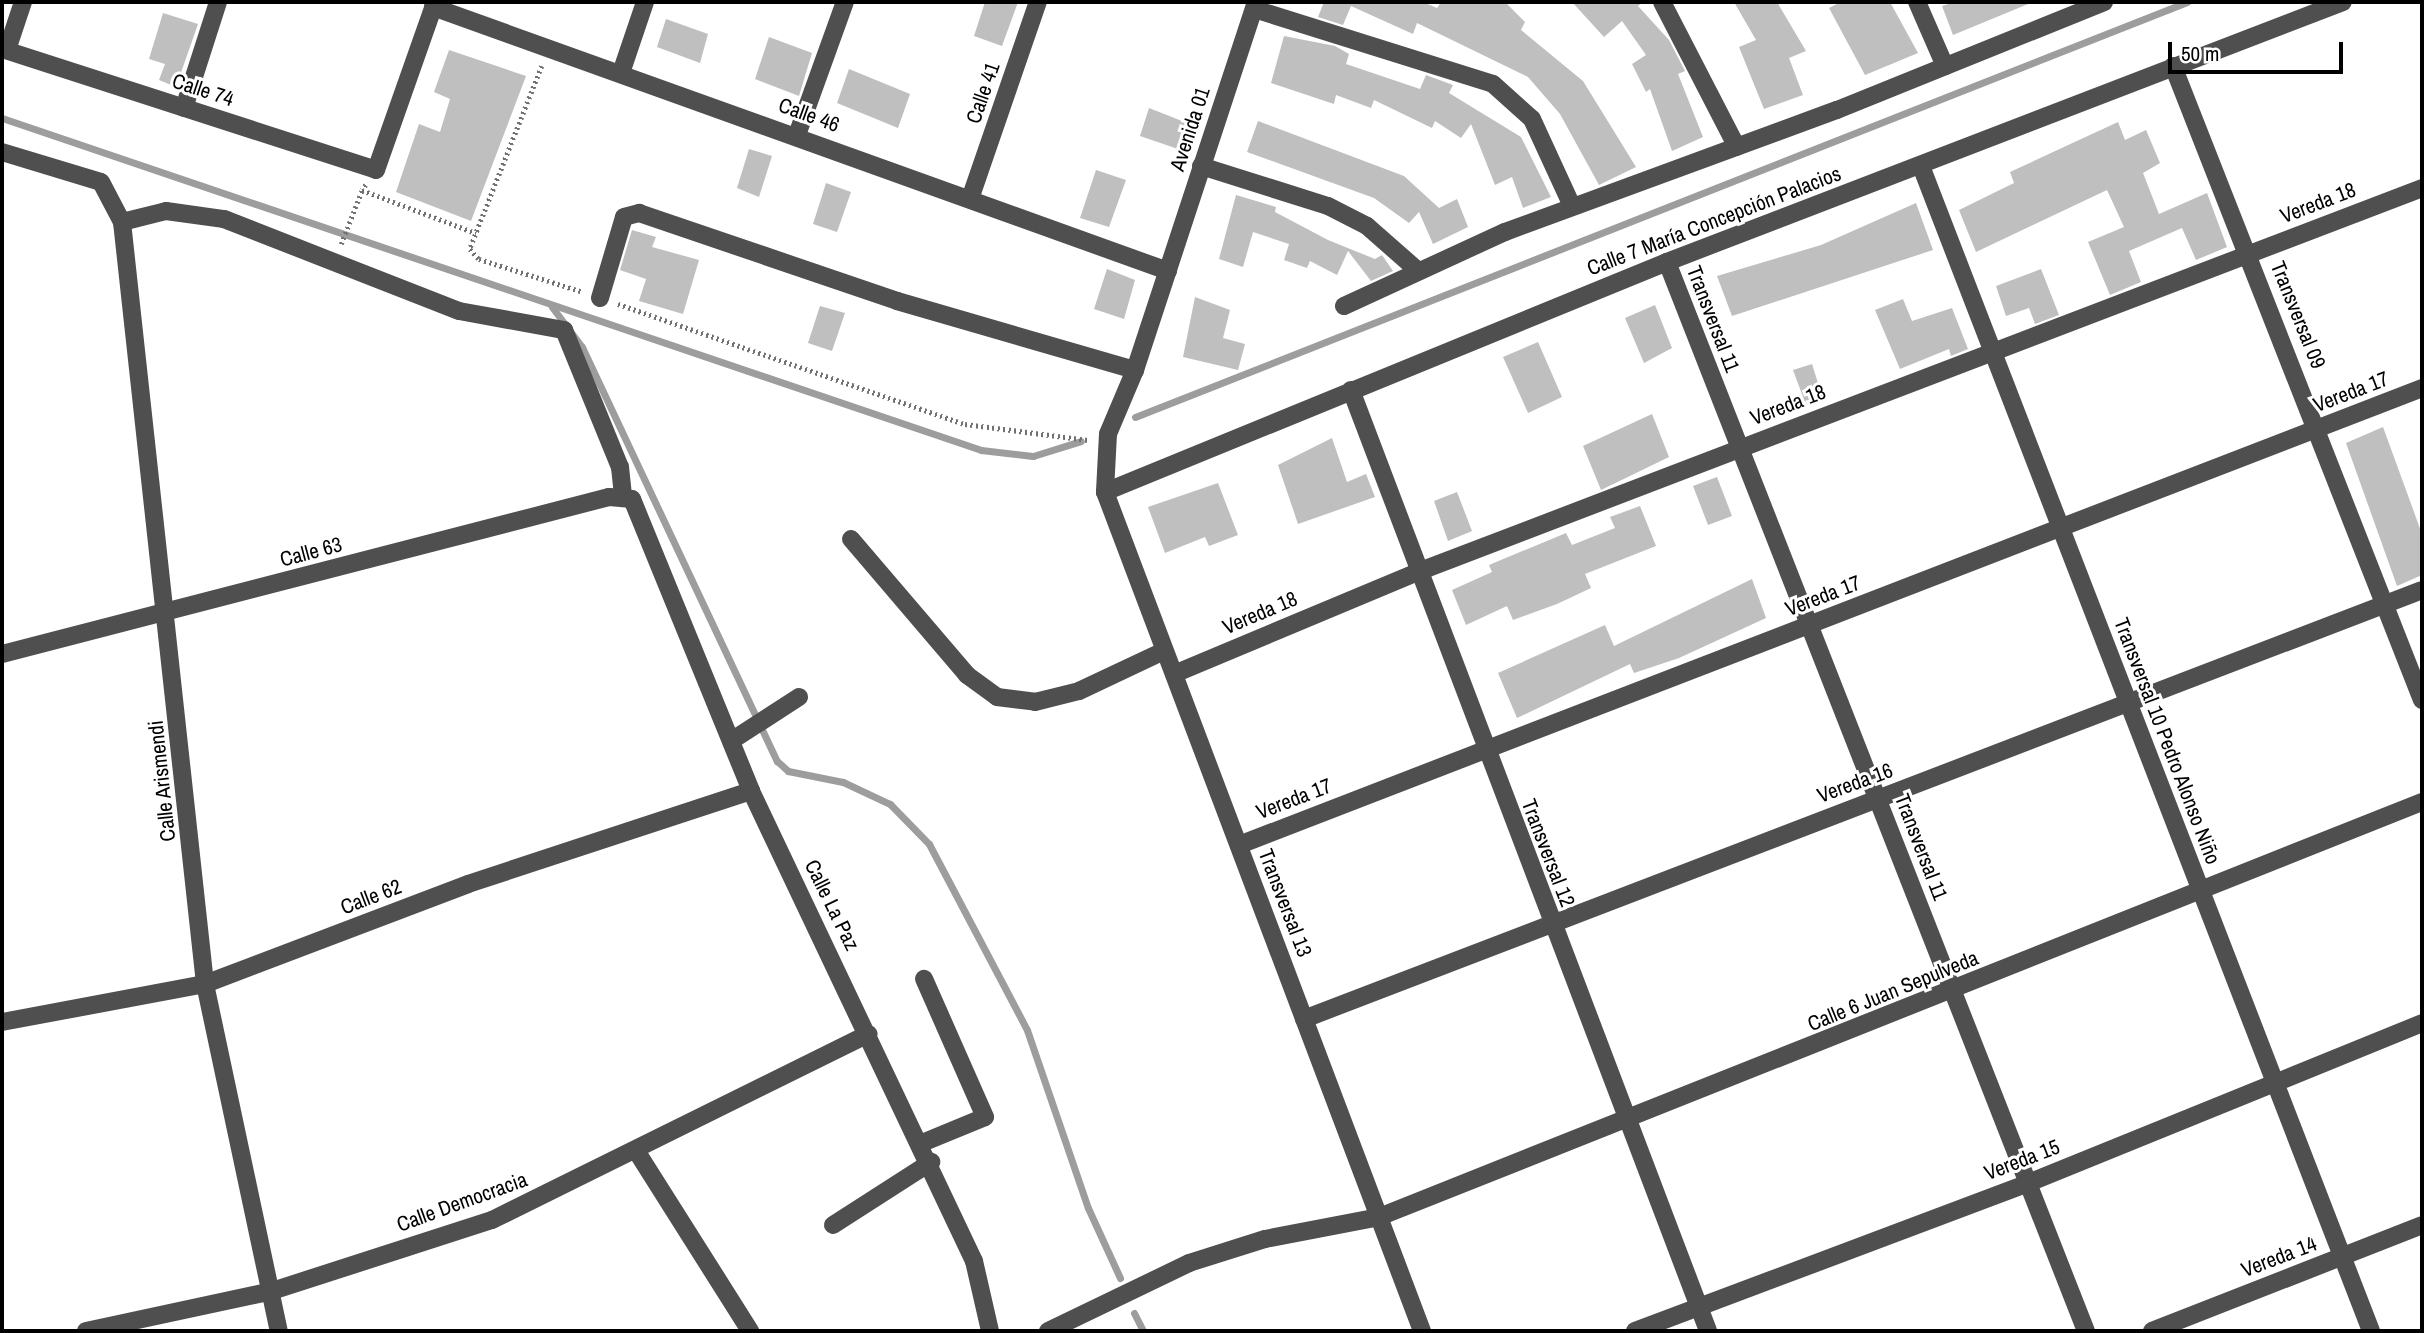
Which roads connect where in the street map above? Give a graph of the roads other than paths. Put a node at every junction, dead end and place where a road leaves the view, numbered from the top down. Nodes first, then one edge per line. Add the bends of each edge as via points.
1 (23, 2) edge
2 (218, 2) edge
3 (645, 2) edge
4 (845, 2) edge
5 (1038, 2) edge
6 (1662, 2) edge
7 (1917, 2) edge
8 (2105, 2) edge
9 (2343, 2) edge
10 (434, 5) edge
11 (1255, 5) edge
12 (4, 49) edge
13 (1945, 66) junction
14 (2173, 66) junction
15 (621, 73) junction
16 (184, 108) junction
17 (797, 135) junction
18 (1737, 147) junction
19 (2, 152) edge
20 (1201, 166) junction
21 (1921, 166) junction
22 (2422, 188) edge
23 (970, 199) junction
24 (1572, 206) junction
25 (122, 222) junction
26 (2249, 253) junction
27 (1667, 262) junction
28 (1418, 270) junction
29 (1168, 271) junction
30 (600, 298) road end
31 (1344, 306) dead end
32 (1990, 351) junction
33 (1135, 370) junction
34 (2422, 388) edge
35 (1350, 390) junction
36 (2319, 429) junction
37 (1740, 449) junction
38 (1105, 492) junction
39 (627, 497) junction
40 (2059, 528) junction
41 (851, 539) dead end
42 (1415, 573) junction
43 (2422, 590) edge
44 (2386, 605) junction
45 (169, 613) junction
46 (1808, 626) junction
47 (1164, 651) junction
48 (2, 654) edge
49 (1174, 674) junction
50 (799, 696) dead end
51 (2422, 700) edge
52 (2127, 703) junction
53 (731, 741) junction
54 (1484, 751) junction
55 (751, 791) junction
56 (1879, 799) junction
57 (2422, 802) edge
58 (1239, 845) junction
59 (2200, 889) junction
60 (1550, 920) junction
61 (924, 979) dead end
62 (205, 984) junction
63 (1952, 992) junction
64 (1304, 1019) junction
65 (2, 1022) edge
66 (2422, 1023) edge
67 (869, 1034) junction
68 (2273, 1084) junction
69 (1628, 1121) junction
70 (922, 1143) junction
71 (637, 1152) junction
72 (931, 1162) junction
73 (2026, 1184) junction
74 (1379, 1217) junction
75 (833, 1225) dead end
76 (2422, 1225) edge
77 (2343, 1257) junction
78 (272, 1291) junction
79 (1699, 1308) junction
80 (86, 1331) edge
81 (279, 1331) edge
82 (750, 1331) edge
83 (990, 1331) edge
84 (1048, 1331) edge
85 (1422, 1331) edge
86 (1635, 1331) edge
87 (1708, 1331) edge
88 (2086, 1331) edge
89 (2152, 1331) edge
90 (2371, 1331) edge

1 - 12 street
2 - 16 street
3 - 15 street
4 - 17 street
5 - 23 street, Calle 41
6 - 18 street
7 - 13 street
8 - 13 street
9 - 14 street, Calle 7 María Concepción Palacios
10 - 15 street, Calle 46
10 - 16 street, Calle 74 via 380,163
11 - 20 street, Avenida 01
11 - 24 street via 1420,56 1493,84 1532,119
12 - 16 street, Calle 74
13 - 18 street
14 - 21 street, Calle 7 María Concepción Palacios
14 - 26 street, Transversal 09
15 - 17 street, Calle 46
17 - 23 street, Calle 46
18 - 24 street
19 - 25 street via 101,182
20 - 28 street via 1328,206 1367,226
20 - 29 street, Avenida 01
21 - 27 street, Calle 7 María Concepción Palacios
21 - 32 street, Transversal 10 Pedro Alonso Niño
22 - 26 street, Vereda 18
23 - 29 street, Calle 46
24 - 28 street
25 - 39 street, Calle La Paz via 166,211 224,219 459,311 564,330 620,467
25 - 45 street, Calle Arismendi
26 - 32 street, Vereda 18
26 - 36 street, Transversal 09
27 - 35 street, Calle 7 María Concepción Palacios
27 - 37 street, Transversal 11
28 - 31 street
29 - 33 street, Avenida 01
30 - 33 street via 624,217 639,213 884,296
32 - 37 street, Vereda 18
32 - 40 street, Transversal 10 Pedro Alonso Niño
33 - 38 street, Avenida 01 via 1106,444
34 - 36 street, Vereda 17
35 - 38 street, Calle 7 María Concepción Palacios
35 - 42 street, Transversal 12
36 - 40 street, Vereda 17
36 - 44 street, Transversal 09
37 - 42 street, Vereda 18
37 - 46 street, Transversal 11
38 - 47 street, Transversal 13
39 - 45 street, Calle 63
39 - 53 street, Calle La Paz
40 - 46 street, Vereda 17
40 - 52 street, Transversal 10 Pedro Alonso Niño
41 - 47 street via 967,675 997,697 1035,702 1079,691
42 - 49 street, Vereda 18
42 - 54 street, Transversal 12
43 - 44 street, Vereda 16
44 - 51 street, Transversal 09
44 - 52 street, Vereda 16
45 - 48 street, Calle 63
45 - 62 street, Calle Arismendi
46 - 54 street, Vereda 17
46 - 56 street, Transversal 11
47 - 49 street, Transversal 13
49 - 58 street, Transversal 13
50 - 53 street
52 - 56 street, Vereda 16
52 - 59 street, Transversal 10 Pedro Alonso Niño
53 - 55 street, Calle La Paz
54 - 58 street, Vereda 17
54 - 60 street, Transversal 12
55 - 62 street, Calle 62 via 468,884
55 - 67 street, Calle La Paz
56 - 60 street, Vereda 16
56 - 63 street, Transversal 11
57 - 59 street, Calle 6 Juan Sepulveda
58 - 64 street, Transversal 13
59 - 63 street, Calle 6 Juan Sepulveda
59 - 68 street, Transversal 10 Pedro Alonso Niño
60 - 64 street, Vereda 16
60 - 69 street, Transversal 12
61 - 70 street via 985,1117
62 - 65 street, Calle 62
62 - 78 street, Calle Arismendi
63 - 69 street, Calle 6 Juan Sepulveda
63 - 73 street, Transversal 11
64 - 74 street, Transversal 13
66 - 68 street, Vereda 15
67 - 70 street, Calle La Paz
67 - 71 street, Calle Democracia
68 - 73 street, Vereda 15
68 - 77 street, Transversal 10 Pedro Alonso Niño
69 - 74 street, Calle 6 Juan Sepulveda
69 - 79 street, Transversal 12
70 - 72 street, Calle La Paz
71 - 78 street, Calle Democracia via 492,1220
71 - 82 street
72 - 75 street
72 - 83 street, Calle La Paz via 975,1261
73 - 79 street, Vereda 15
73 - 88 street, Transversal 11
74 - 84 street, Calle 6 Juan Sepulveda via 1265,1240 1189,1263
74 - 85 street, Transversal 13
76 - 77 street, Vereda 14
77 - 89 street, Vereda 14
77 - 90 street, Transversal 10 Pedro Alonso Niño
78 - 80 street, Calle Democracia
78 - 81 street, Calle Arismendi
79 - 86 street, Vereda 15
79 - 87 street, Transversal 12

